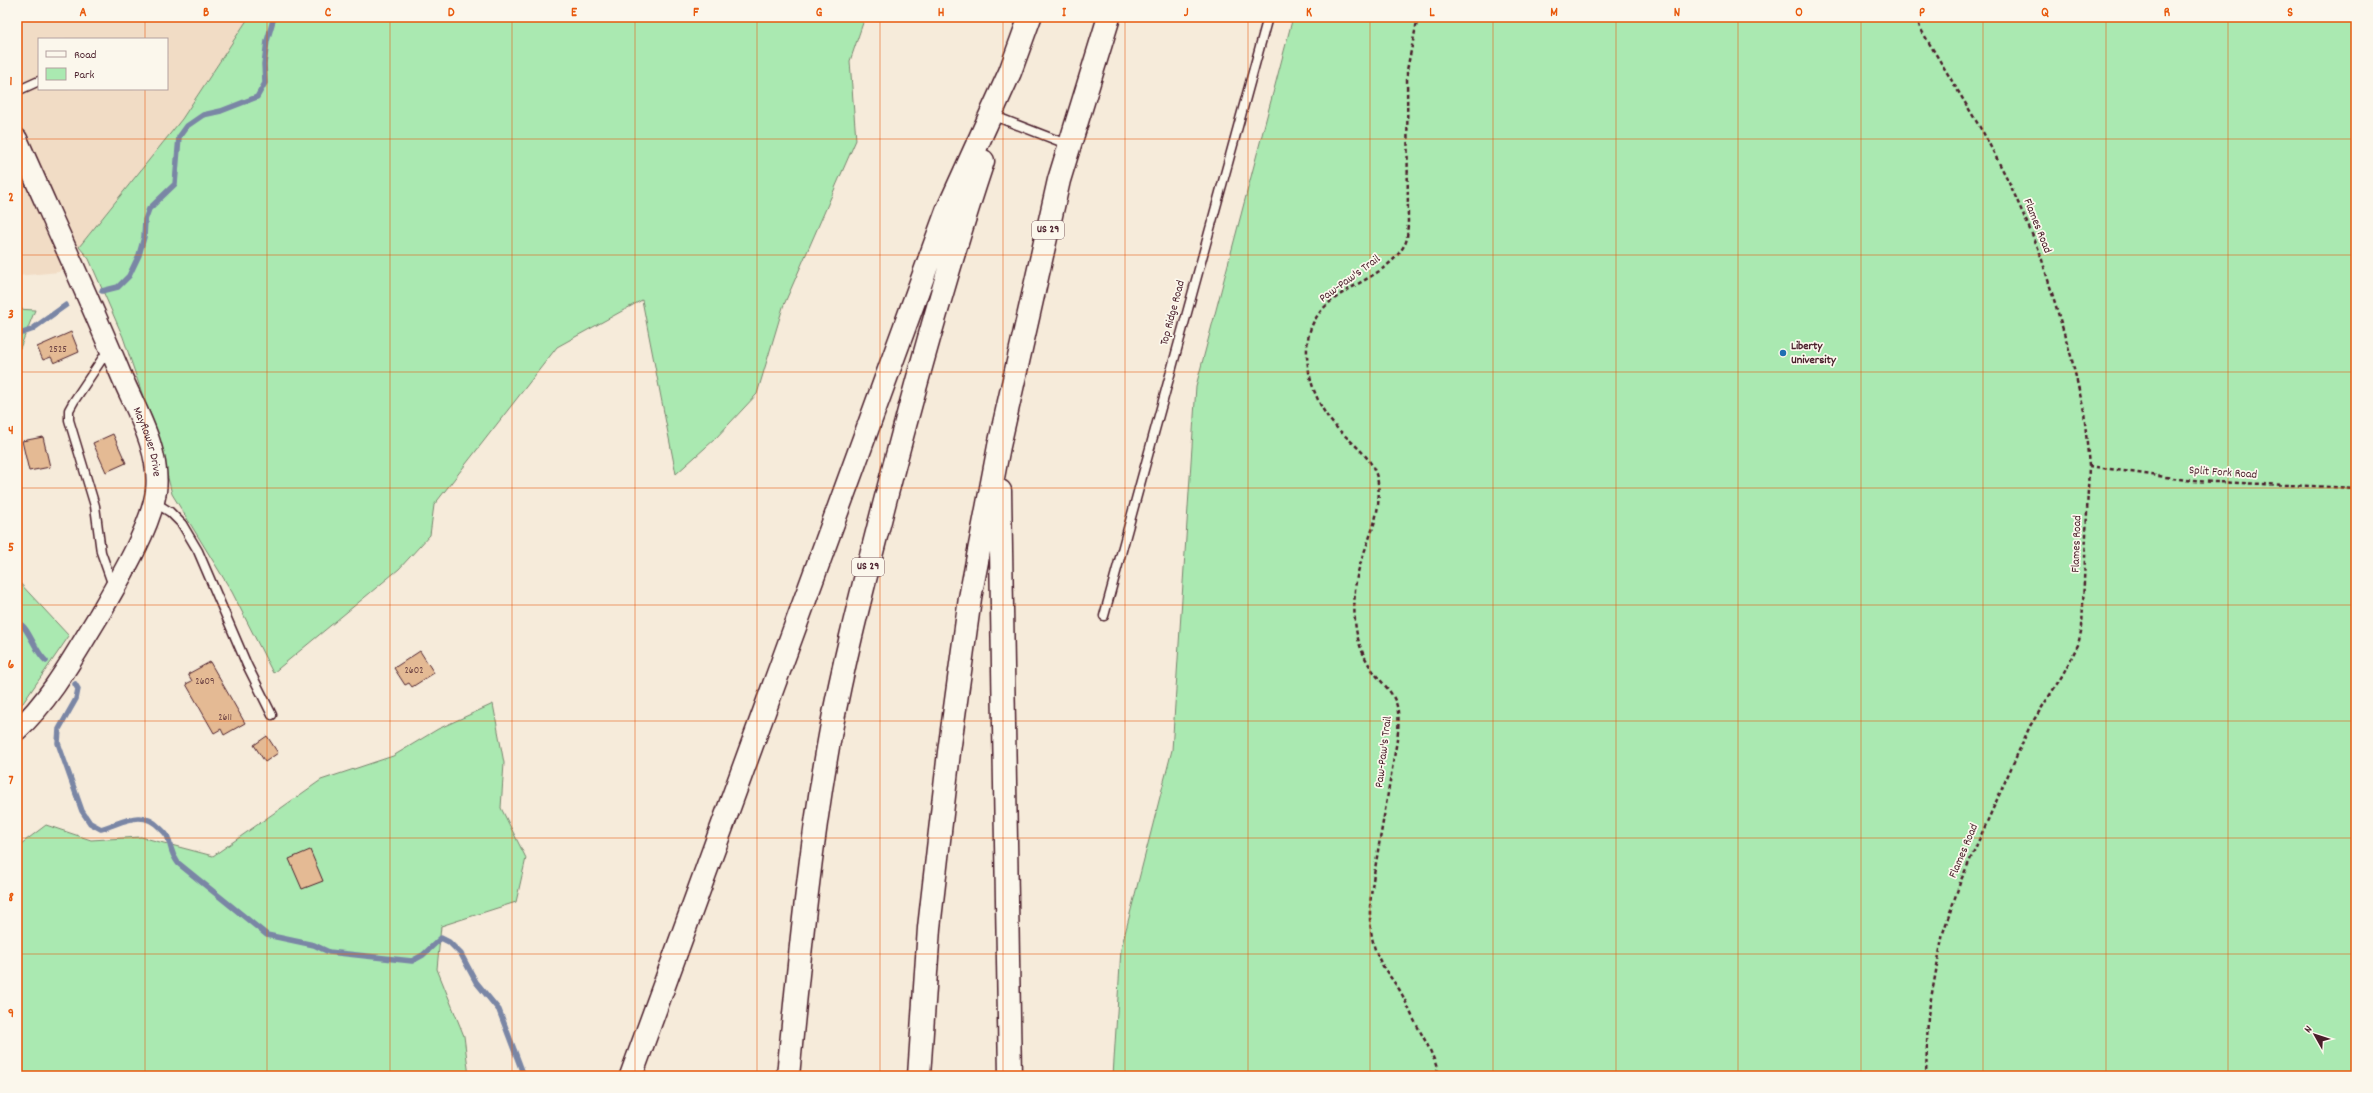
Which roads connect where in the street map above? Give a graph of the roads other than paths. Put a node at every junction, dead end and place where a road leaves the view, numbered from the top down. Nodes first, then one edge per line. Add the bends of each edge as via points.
1 (1030, 17) edge
2 (1109, 17) edge
3 (1268, 17) edge
4 (1010, 72) junction
5 (38, 81) edge
6 (17, 91) edge
7 (997, 117) junction
8 (17, 139) edge
9 (1070, 145) junction
10 (110, 348) junction
11 (999, 446) junction
12 (153, 502) junction
13 (114, 589) junction
14 (1104, 616) dead end
15 (272, 715) dead end
16 (17, 730) edge
17 (631, 1076) edge
18 (788, 1076) edge
19 (918, 1076) edge
20 (1010, 1076) edge

1 - 4 highway, US 29
2 - 9 highway, US 29
3 - 14 lane, Top Ridge Road
4 - 7 highway, US 29
4 - 17 highway via 944,218
5 - 6 lane
7 - 9 lane
7 - 18 highway, US 29 via 953,250 844,661 830,732 806,901
8 - 10 street, Mayflower Drive
9 - 11 highway, US 29 via 1057,187
10 - 12 street, Mayflower Drive via 150,444 156,473
10 - 13 lane via 74,401 69,420 95,506 101,552
11 - 19 highway, US 29 via 970,598 949,752 929,928
11 - 20 highway
12 - 13 street, Mayflower Drive via 149,516
12 - 15 lane via 170,512 182,524 198,551 244,659
13 - 16 street, Mayflower Drive via 68,668 30,718

